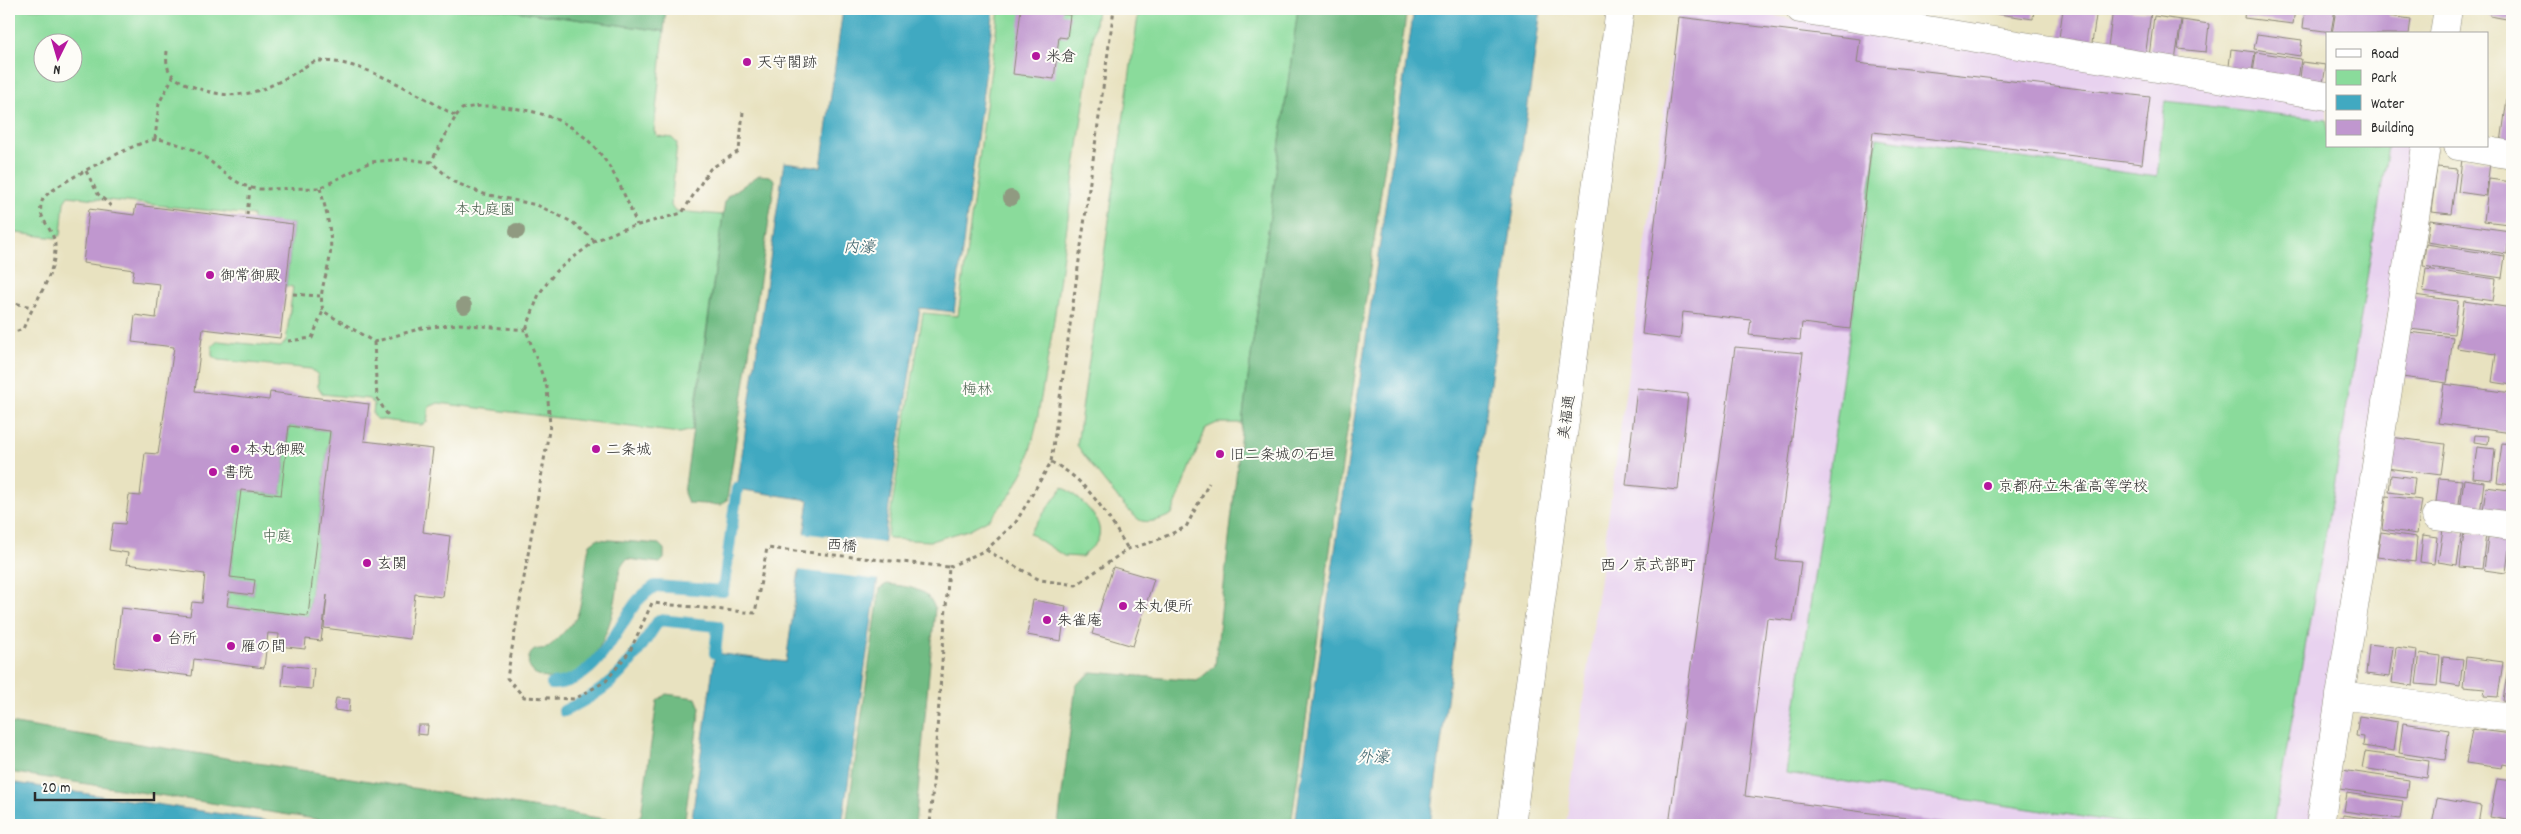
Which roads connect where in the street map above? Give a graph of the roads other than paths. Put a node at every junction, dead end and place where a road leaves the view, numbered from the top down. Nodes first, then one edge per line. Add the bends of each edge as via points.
1 (1620, 9) edge
2 (1800, 9) edge
3 (2448, 9) edge
4 (2444, 32) edge
5 (2326, 96) edge
6 (2426, 148) edge
7 (2470, 148) edge
8 (2512, 155) edge
9 (2436, 516) dead end
10 (2512, 526) edge
11 (2340, 695) junction
12 (2512, 718) edge
13 (1512, 825) edge
14 (2320, 825) edge

1 - 13 street, 美福通
2 - 5 street
3 - 4 street
6 - 11 street
7 - 8 street
9 - 10 street
11 - 12 street
11 - 14 street

